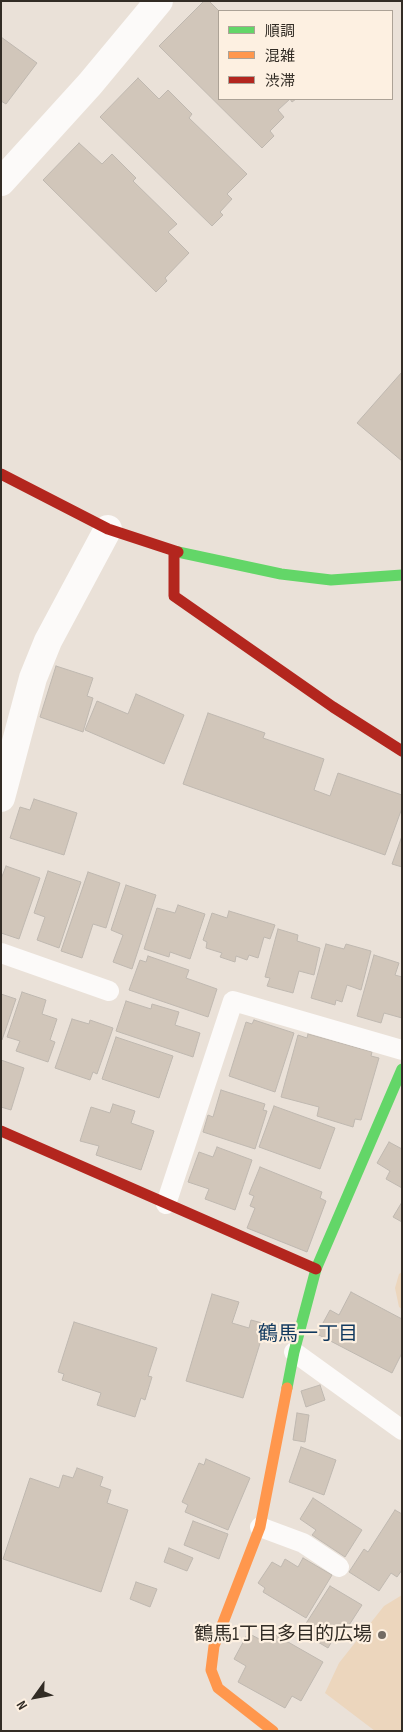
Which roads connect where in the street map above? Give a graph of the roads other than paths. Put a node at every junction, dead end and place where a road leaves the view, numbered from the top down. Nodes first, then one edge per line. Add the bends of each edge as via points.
1 (158, 1) edge
2 (1, 182) edge
3 (1, 474) edge
4 (108, 529) junction
5 (174, 551) junction
6 (402, 575) edge
7 (402, 751) edge
8 (1, 798) edge
9 (1, 953) edge
10 (109, 991) dead end
11 (402, 1050) edge
12 (402, 1069) edge
13 (1, 1131) edge
14 (166, 1204) junction
15 (316, 1269) junction
16 (294, 1352) junction
17 (402, 1430) edge
18 (260, 1527) junction
19 (339, 1567) dead end
20 (273, 1731) edge

1 - 2 street via 90,84
3 - 4 street
4 - 5 street
4 - 8 street via 48,641 36,671
5 - 6 street via 281,574 331,580
5 - 7 street via 174,596
9 - 10 lane
11 - 14 lane via 233,1001
12 - 15 street
13 - 14 street
14 - 15 street
15 - 16 street
16 - 17 lane
16 - 18 street
18 - 19 lane via 303,1543
18 - 20 street via 214,1646 210,1670 218,1688

